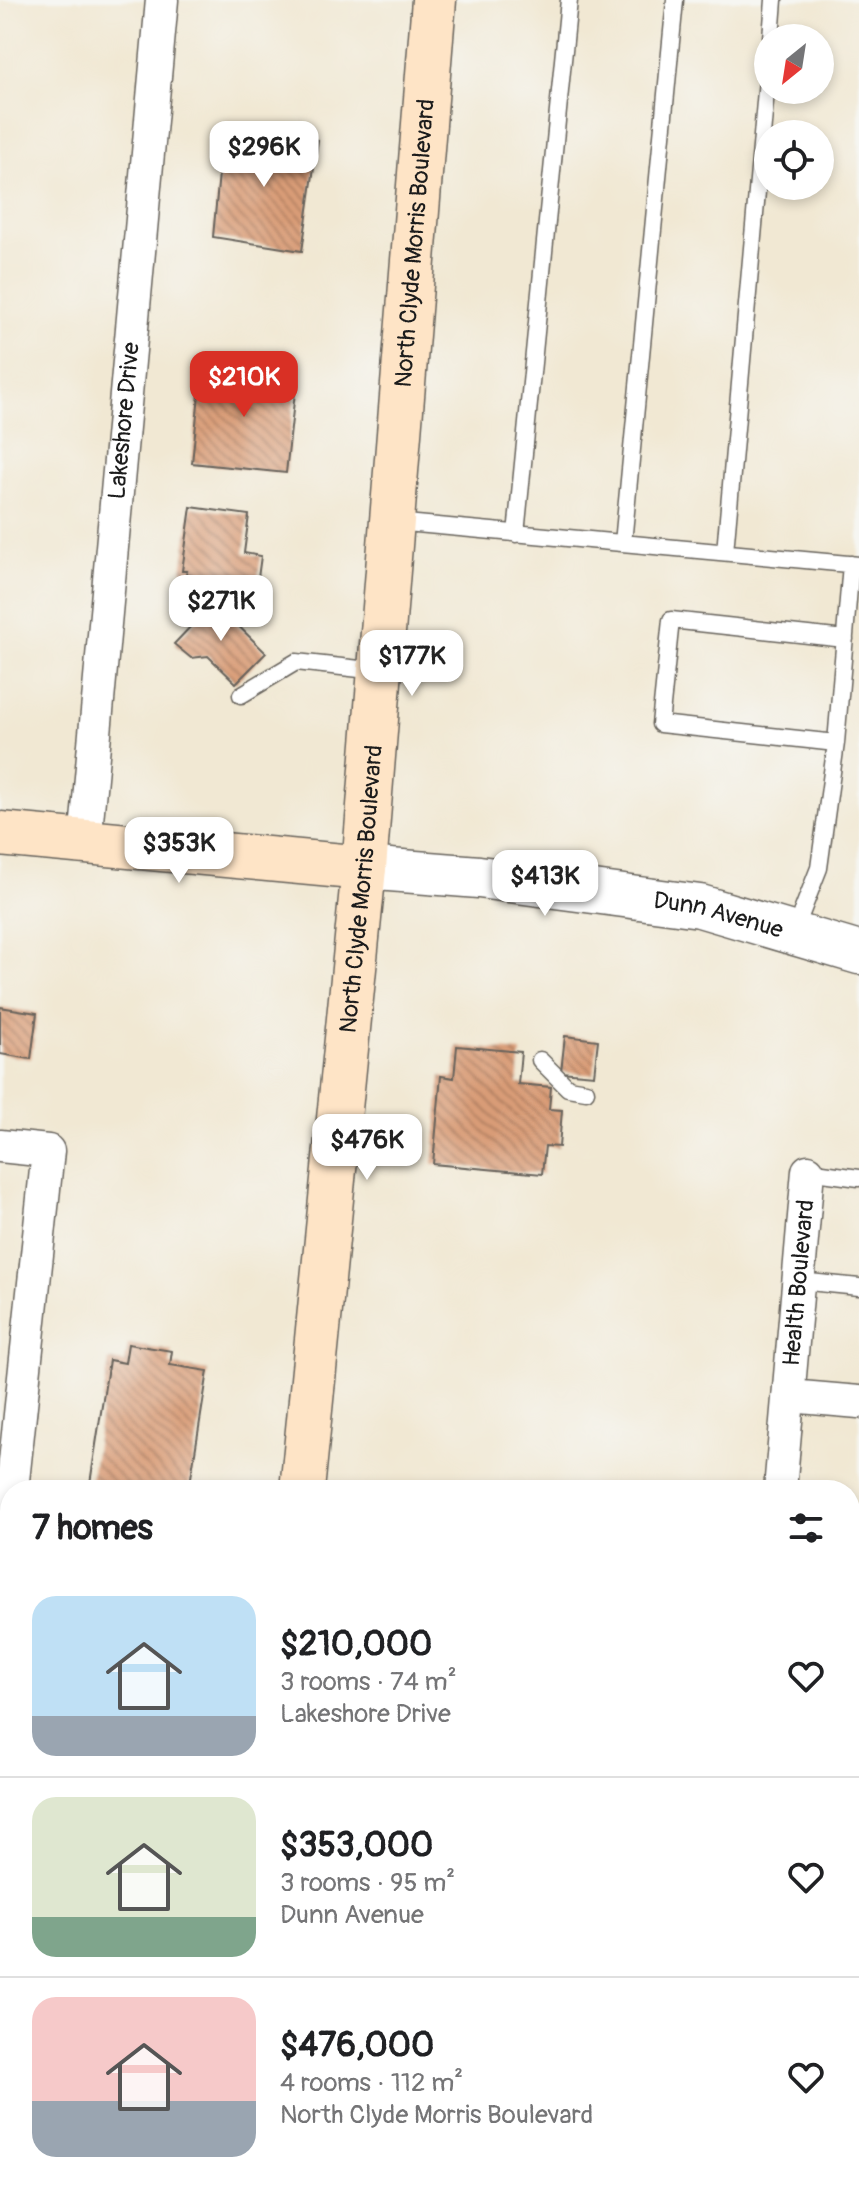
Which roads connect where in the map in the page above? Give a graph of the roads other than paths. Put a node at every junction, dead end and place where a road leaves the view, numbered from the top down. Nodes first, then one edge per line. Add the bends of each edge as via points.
1 (162, 0) edge
2 (434, 0) edge
3 (569, 0) edge
4 (675, 0) edge
5 (774, 0) edge
6 (772, 24) edge
7 (765, 104) edge
8 (392, 522) junction
9 (516, 534) junction
10 (623, 543) junction
11 (725, 552) junction
12 (855, 564) edge
13 (845, 639) junction
14 (380, 671) junction
15 (241, 695) dead end
16 (836, 743) junction
17 (0, 834) edge
18 (85, 843) junction
19 (364, 868) junction
20 (793, 933) junction
21 (859, 953) edge
22 (540, 1060) dead end
23 (586, 1091) dead end
24 (0, 1146) edge
25 (808, 1171) joint
26 (859, 1178) edge
27 (799, 1281) junction
28 (859, 1287) edge
29 (789, 1396) junction
30 (859, 1402) edge
31 (13, 1480) edge
32 (303, 1480) edge
33 (781, 1480) edge
34 (0, 1597) edge
35 (0, 1604) edge

1 - 18 street, Lakeshore Drive
2 - 8 main road, North Clyde Morris Boulevard
3 - 9 lane
4 - 10 lane
5 - 6 lane
7 - 11 lane
8 - 9 lane
8 - 14 main road, North Clyde Morris Boulevard
9 - 10 lane
10 - 11 lane
11 - 12 lane
12 - 13 lane
13 - 16 lane
13 - 16 lane via 671,620 660,724
14 - 15 lane via 296,662
14 - 19 main road, North Clyde Morris Boulevard
16 - 20 lane via 819,868
17 - 18 main road, Dunn Avenue
18 - 19 main road, Dunn Avenue
19 - 20 street, Dunn Avenue via 700,906
19 - 32 main road, North Clyde Morris Boulevard
20 - 21 street, Dunn Avenue
22 - 23 lane via 568,1088
24 - 31 street via 48,1151
25 - 26 lane
25 - 27 street, Health Boulevard
27 - 28 lane
27 - 29 street, Health Boulevard
29 - 30 street, Health Boulevard
29 - 33 street, Health Boulevard
34 - 35 street

